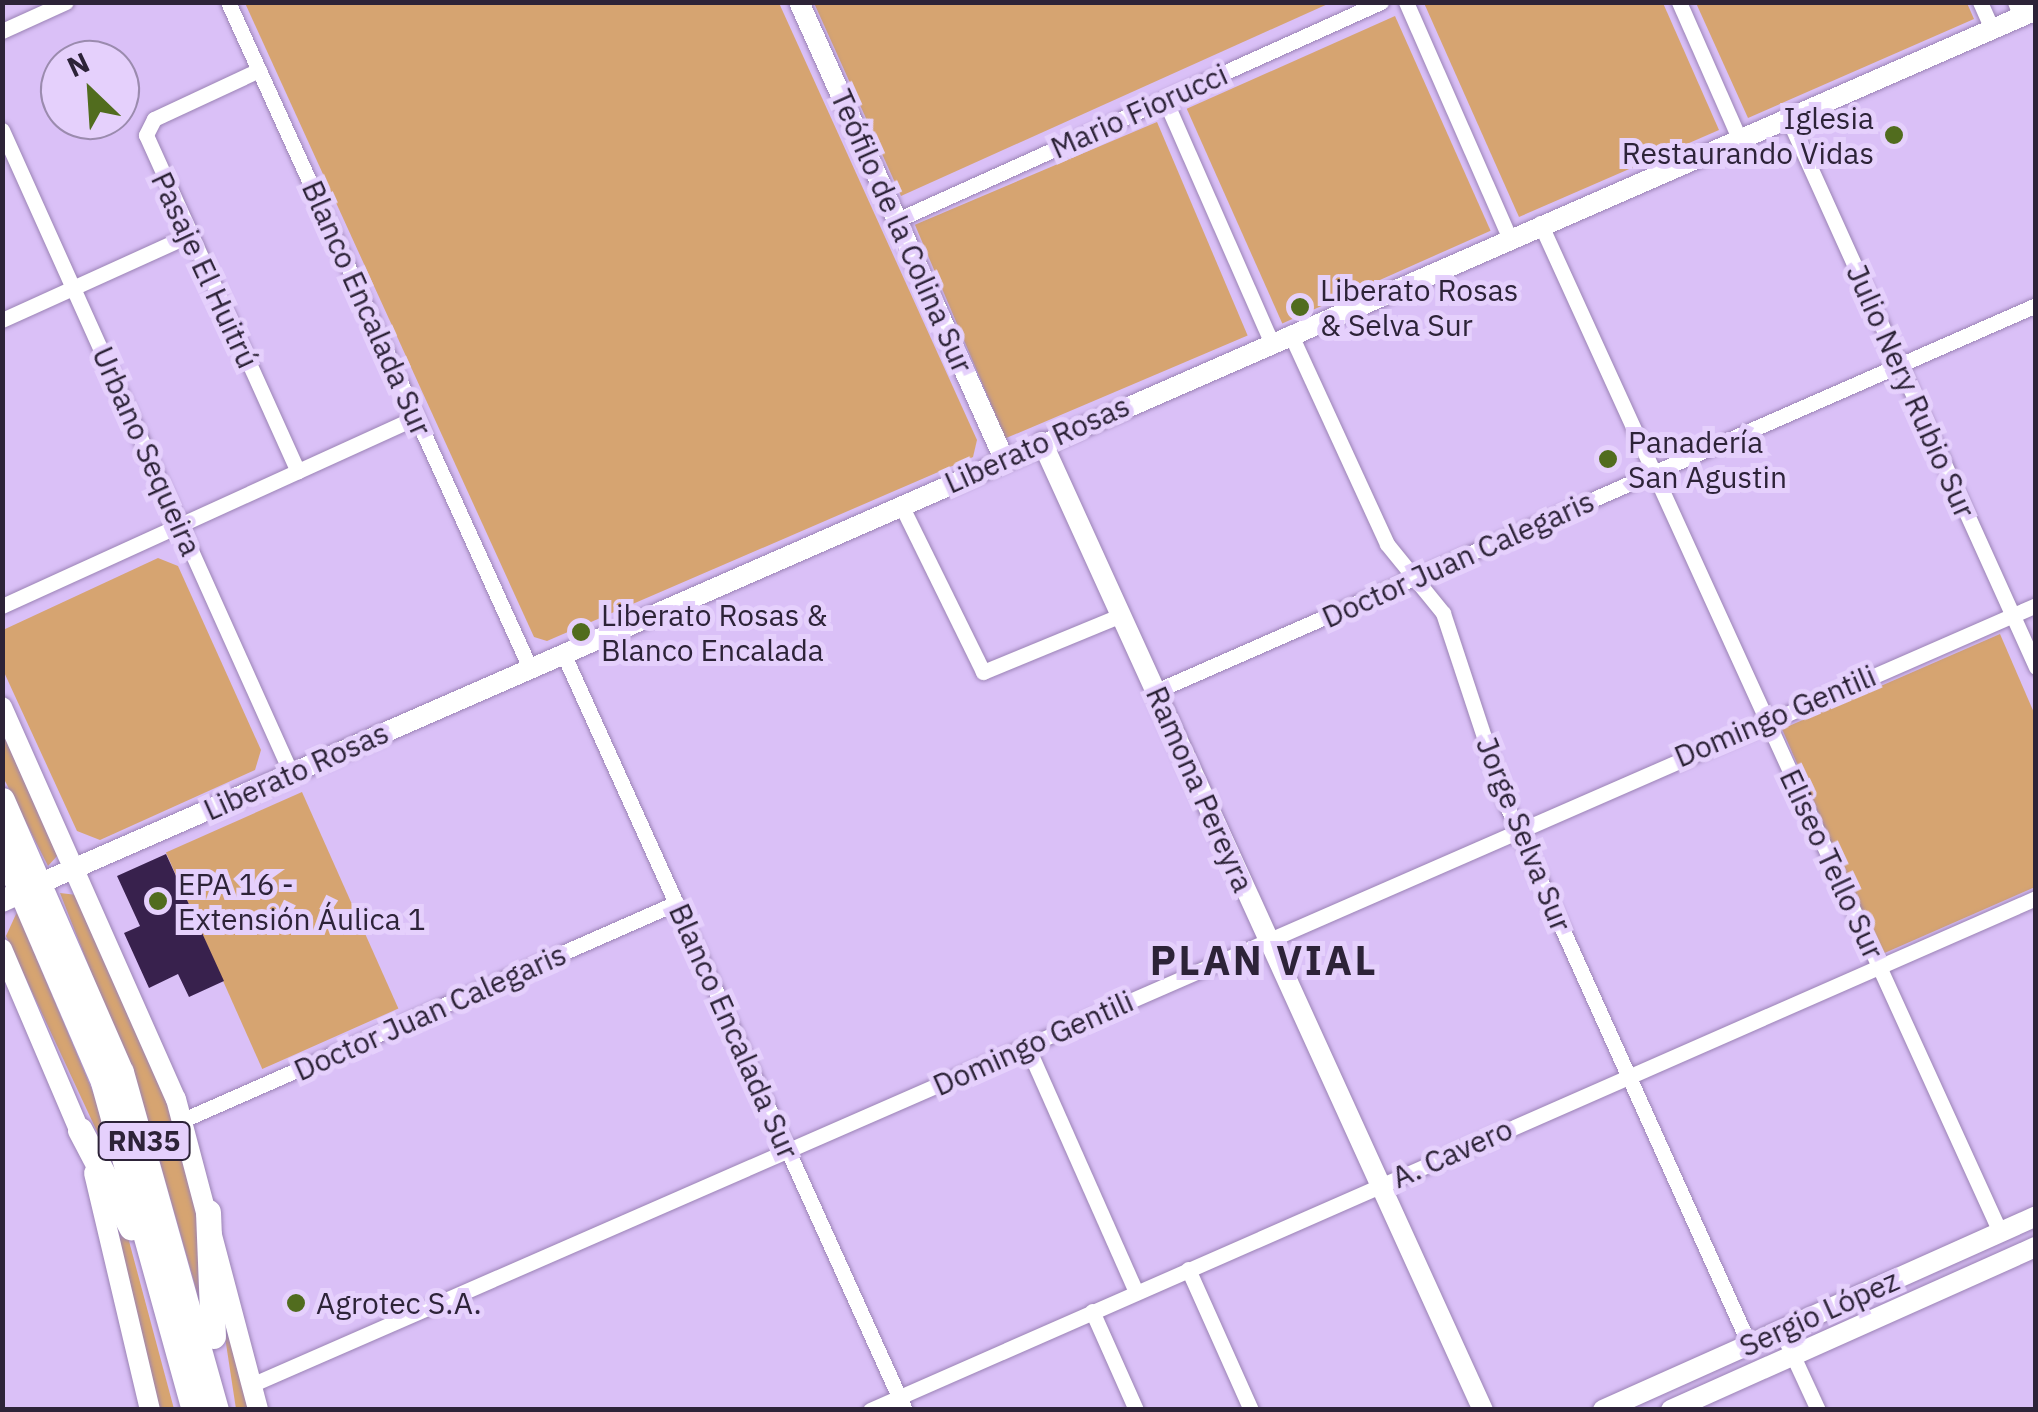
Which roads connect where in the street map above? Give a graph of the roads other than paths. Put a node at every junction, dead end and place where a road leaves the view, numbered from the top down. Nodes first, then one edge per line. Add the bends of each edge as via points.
1 (66, 2) edge
2 (228, 2) edge
3 (799, 2) edge
4 (1381, 2) edge
5 (1406, 2) edge
6 (1679, 2) edge
7 (1980, 2) edge
8 (2024, 10) edge
9 (1992, 29) junction
10 (2, 32) edge
11 (259, 70) junction
12 (1165, 100) junction
13 (1787, 116) junction
14 (2, 130) edge
15 (1738, 136) junction
16 (897, 220) junction
17 (1540, 223) junction
18 (189, 235) junction
19 (1508, 237) junction
20 (73, 288) junction
21 (2036, 305) edge
22 (2, 320) edge
23 (1280, 337) junction
24 (1899, 364) junction
25 (416, 417) junction
26 (1042, 442) junction
27 (1004, 459) junction
28 (298, 471) junction
29 (1654, 472) junction
30 (901, 504) junction
31 (180, 525) junction
32 (1415, 578) junction
33 (2036, 605) edge
34 (2, 606) edge
35 (1121, 615) junction
36 (2012, 615) junction
37 (563, 653) junction
38 (2036, 667) edge
39 (530, 668) junction
40 (1156, 692) junction
41 (2, 707) edge
42 (1767, 720) junction
43 (291, 773) junction
44 (2, 800) edge
45 (1516, 827) junction
46 (2, 848) edge
47 (76, 868) junction
48 (22, 892) edge
49 (2036, 898) edge
50 (676, 903) junction
51 (1269, 940) junction
52 (2, 949) edge
53 (1879, 966) junction
54 (1026, 1046) junction
55 (1628, 1076) junction
56 (183, 1120) junction
57 (80, 1130) junction
58 (788, 1150) junction
59 (1380, 1184) junction
60 (208, 1212) junction
61 (2036, 1216) edge
62 (2000, 1232) junction
63 (2036, 1247) edge
64 (1188, 1269) junction
65 (1136, 1292) junction
66 (1092, 1311) junction
67 (1781, 1330) junction
68 (1749, 1344) junction
69 (1792, 1355) junction
70 (252, 1385) junction
71 (902, 1403) edge
72 (150, 1410) edge
73 (182, 1410) edge
74 (194, 1410) edge
75 (216, 1410) edge
76 (229, 1410) edge
77 (260, 1410) edge
78 (870, 1410) edge
79 (1136, 1410) edge
80 (1251, 1410) edge
81 (1482, 1410) edge
82 (1603, 1410) edge
83 (1671, 1410) edge
84 (1818, 1410) edge

1 - 10 street
2 - 11 street, Blanco Encalada Sur
3 - 16 street, Teófilo de la Colina Sur
4 - 12 street, Mario Fiorucci
5 - 19 street
6 - 15 street
7 - 9 street
8 - 9 street, Liberato Rosas
9 - 13 street, Liberato Rosas
11 - 18 street, Pasaje El Huitrú via 148,126
11 - 25 street, Blanco Encalada Sur
12 - 16 street, Mario Fiorucci
12 - 23 street, Jorge Selva Sur
13 - 15 street, Liberato Rosas
13 - 24 street, Julio Nery Rubio Sur
14 - 20 street, Urbano Sequeira
15 - 17 street, Liberato Rosas
16 - 27 street, Teófilo de la Colina Sur
17 - 19 street, Liberato Rosas
17 - 29 street, Eliseo Tello Sur
18 - 20 street
18 - 28 street, Pasaje El Huitrú
19 - 23 street, Liberato Rosas
20 - 22 street
20 - 31 street, Urbano Sequeira
21 - 24 street, Doctor Juan Calegaris
23 - 26 street, Liberato Rosas
23 - 32 street, Jorge Selva Sur via 1387,544
24 - 29 street, Doctor Juan Calegaris
24 - 36 street, Julio Nery Rubio Sur
25 - 28 street
25 - 39 street, Blanco Encalada Sur
26 - 27 street, Liberato Rosas
26 - 35 street, Ramona Pereyra
27 - 30 street, Liberato Rosas
28 - 31 street
29 - 32 street, Doctor Juan Calegaris
29 - 42 street, Eliseo Tello Sur
30 - 35 street via 983,672
30 - 37 street, Liberato Rosas
31 - 34 street
31 - 43 street, Urbano Sequeira
32 - 40 street, Doctor Juan Calegaris
32 - 45 street, Jorge Selva Sur via 1444,613
33 - 36 street, Domingo Gentili
35 - 40 street, Ramona Pereyra
36 - 38 street, Julio Nery Rubio Sur
36 - 42 street, Domingo Gentili
37 - 39 street, Liberato Rosas
37 - 50 street, Blanco Encalada Sur
39 - 43 street, Liberato Rosas
40 - 51 street, Ramona Pereyra
41 - 47 street
42 - 45 street, Domingo Gentili
42 - 53 street, Eliseo Tello Sur
43 - 47 street, Liberato Rosas
44 - 48 highway, RN35
45 - 51 street, Domingo Gentili
45 - 55 street, Jorge Selva Sur
46 - 48 highway, RN35
47 - 48 street, Liberato Rosas
47 - 56 street
48 - 74 highway, RN35 via 114,1117
48 - 75 highway, RN35 via 122,1072
49 - 53 street, A. Cavero
50 - 56 street, Doctor Juan Calegaris
50 - 58 street, Blanco Encalada Sur
51 - 54 street, Domingo Gentili
51 - 59 street, Ramona Pereyra
52 - 57 street
53 - 55 street, A. Cavero
53 - 62 street, Eliseo Tello Sur
54 - 58 street, Domingo Gentili
54 - 65 street
55 - 59 street, A. Cavero
55 - 68 street, Jorge Selva Sur
56 - 60 street
57 - 72 street
57 - 73 highway via 124,1204
58 - 70 street, Domingo Gentili
58 - 71 street, Blanco Encalada Sur
59 - 64 street, A. Cavero
59 - 81 street, Ramona Pereyra
60 - 70 street
60 - 76 highway via 211,1328
61 - 62 street, Sergio López
62 - 67 street, Sergio López
63 - 69 street, Sergio López
64 - 65 street, A. Cavero
64 - 80 street
65 - 66 street, A. Cavero
66 - 71 street, A. Cavero
66 - 79 street
67 - 68 street, Sergio López
67 - 69 street
68 - 82 street, Sergio López
69 - 83 street, Sergio López
69 - 84 street
70 - 77 street
71 - 78 street, A. Cavero

